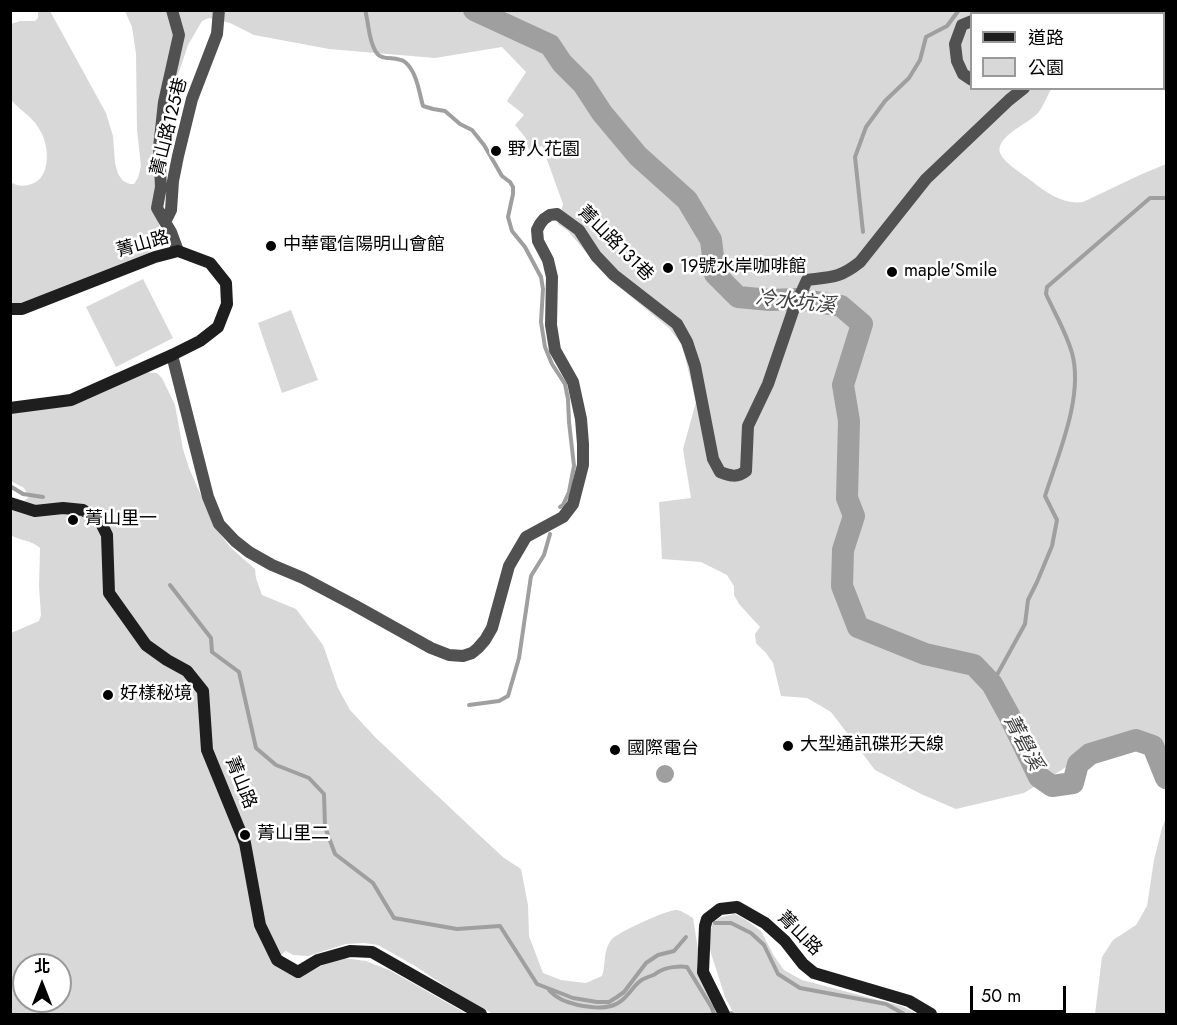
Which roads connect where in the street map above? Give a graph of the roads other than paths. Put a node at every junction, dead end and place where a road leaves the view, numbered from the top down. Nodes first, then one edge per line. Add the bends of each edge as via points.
1 (172, 10) edge
2 (219, 10) edge
3 (970, 22) edge
4 (970, 79) edge
5 (1022, 90) edge
6 (165, 222) junction
7 (177, 251) junction
8 (10, 309) edge
9 (172, 355) junction
10 (10, 408) edge
11 (10, 503) edge
12 (481, 1014) edge
13 (724, 1014) edge
14 (931, 1014) edge

1 - 6 street via 179,35 164,102 157,208
2 - 6 street, 菁山路125巷 via 217,34 192,99 177,156 171,210
3 - 4 street via 962,25 955,44 960,68
5 - 9 street, 菁山路131巷 via 926,178 860,262 835,277 807,280 748,426 746,471 740,475 720,472 713,459 695,366 677,324 602,262 579,230 557,214 544,219 537,230 552,277 555,350 573,382 584,465 573,504 563,518 526,537 509,566 492,628 478,648 463,656 431,648 272,565 235,541 219,524 208,497
6 - 7 street
7 - 8 street, 菁山路 via 22,309
7 - 9 street, 菁山路 via 210,263 226,283 227,303 218,327
9 - 10 street, 菁山路 via 70,400
11 - 12 street, 菁山路 via 35,511 83,510 100,521 107,535 109,593 146,645 187,671 203,692 207,750 245,843 260,925 278,960 298,972 318,960 350,951 372,952
13 - 14 street, 菁山路 via 703,972 707,919 727,908 737,908 765,923 814,973 909,1001

